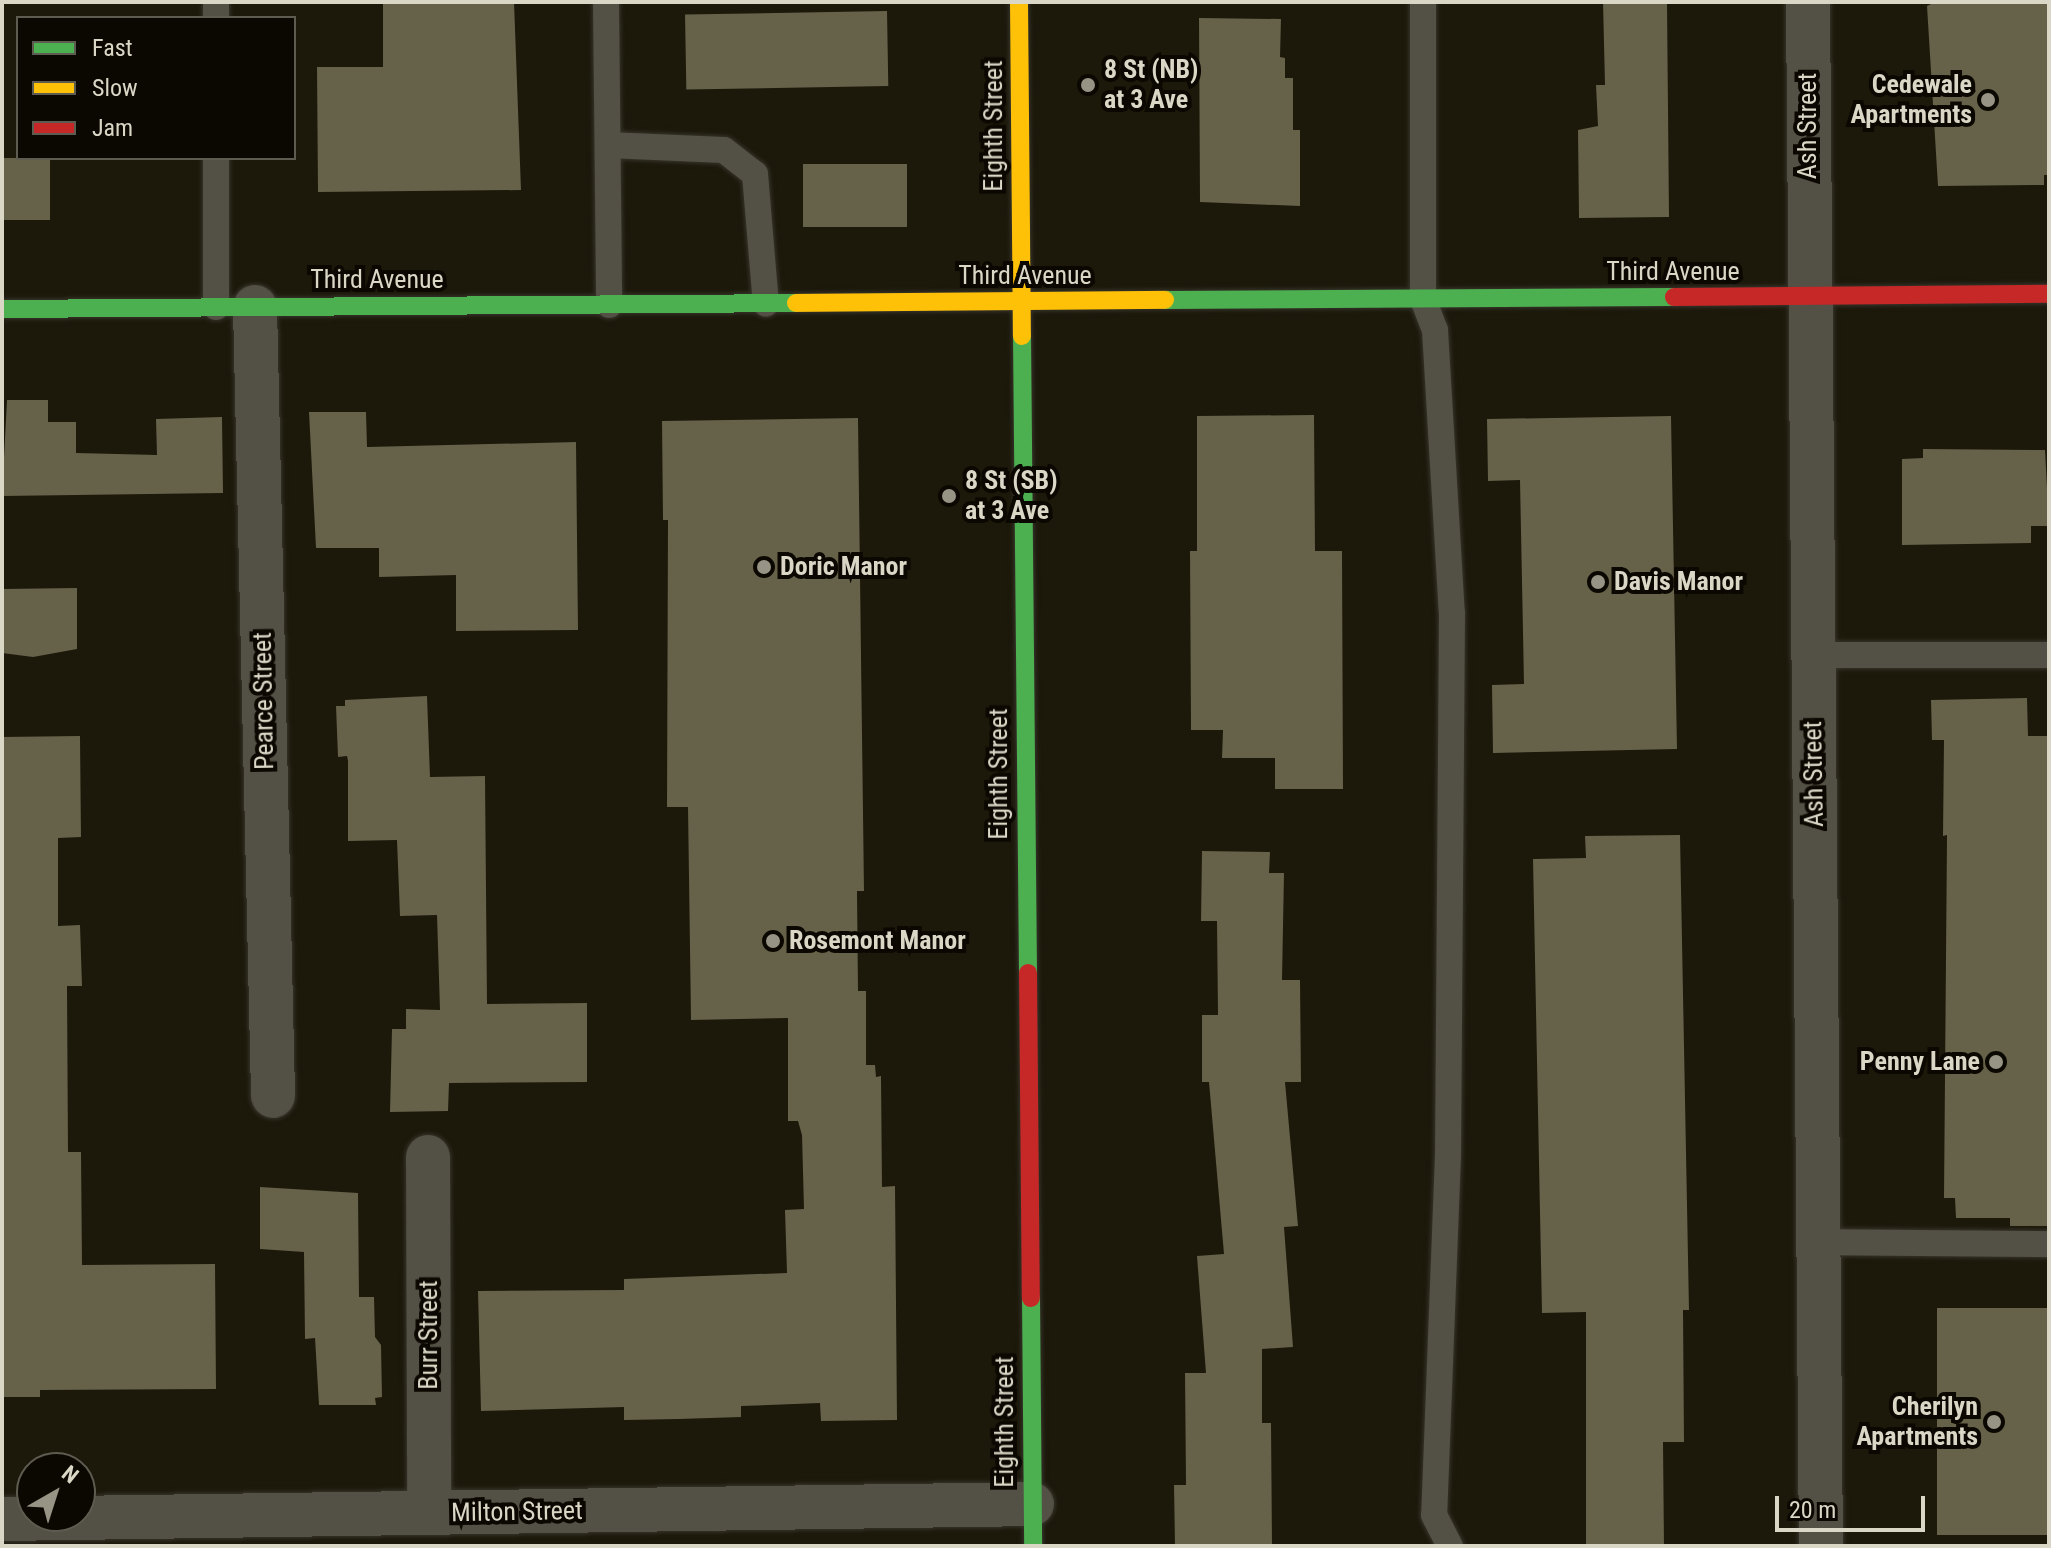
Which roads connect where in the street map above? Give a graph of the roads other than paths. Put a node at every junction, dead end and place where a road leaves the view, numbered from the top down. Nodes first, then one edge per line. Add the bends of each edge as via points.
1 (606, 2) edge
2 (1019, 2) edge
3 (1423, 2) edge
4 (1808, 2) edge
5 (608, 145) junction
6 (216, 160) edge
7 (2049, 294) edge
8 (1809, 296) junction
9 (1423, 299) junction
10 (1021, 301) junction
11 (766, 304) junction
12 (609, 305) junction
13 (236, 307) junction
14 (2, 309) edge
15 (1812, 655) junction
16 (2049, 655) edge
17 (273, 1096) dead end
18 (428, 1157) dead end
19 (1818, 1242) junction
20 (2049, 1244) edge
21 (429, 1513) junction
22 (2, 1519) edge
23 (1032, 1525) edge
24 (1450, 1546) edge
25 (1821, 1546) edge

1 - 5 lane
2 - 10 street, Eighth Street
3 - 9 lane
4 - 8 street, Ash Street
5 - 11 lane via 724,150 755,174
5 - 12 lane
6 - 13 lane
7 - 8 street, Third Avenue
8 - 9 street, Third Avenue
8 - 15 street, Ash Street
9 - 10 street, Third Avenue
9 - 24 lane via 1435,330 1452,613 1448,1155 1434,1515
10 - 11 street, Third Avenue
10 - 23 street, Eighth Street
11 - 12 street, Third Avenue
12 - 13 street, Third Avenue
13 - 14 street, Third Avenue
13 - 17 street, Pearce Street
15 - 16 lane
15 - 19 street, Ash Street
18 - 21 street, Burr Street
19 - 20 lane
19 - 25 street, Ash Street
21 - 22 street, Milton Street
21 - 23 street, Milton Street

